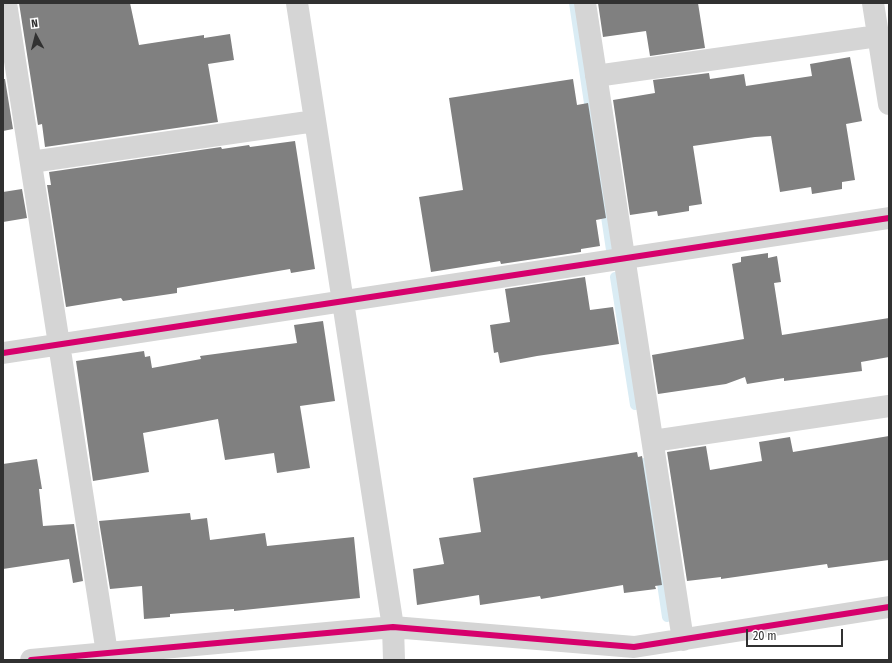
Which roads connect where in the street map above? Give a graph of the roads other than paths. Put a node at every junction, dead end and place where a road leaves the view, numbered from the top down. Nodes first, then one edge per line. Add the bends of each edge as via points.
1 (6, 3) edge
2 (297, 3) edge
3 (585, 3) edge
4 (873, 3) edge
5 (878, 36) junction
6 (596, 76) junction
7 (889, 104) edge
8 (315, 121) junction
9 (31, 162) junction
10 (889, 218) edge
11 (624, 259) junction
12 (343, 302) junction
13 (59, 344) junction
14 (3, 353) edge
15 (889, 406) edge
16 (653, 441) junction
17 (889, 607) edge
18 (393, 627) junction
19 (683, 640) junction
20 (107, 653) junction
21 (31, 660) edge
22 (394, 660) edge

1 - 9 street
2 - 8 street
3 - 6 street
4 - 5 street
5 - 6 street
5 - 7 street
6 - 11 street
8 - 9 street
8 - 12 street
9 - 13 street
10 - 11 street
11 - 12 street
11 - 16 street
12 - 13 street
12 - 18 street
13 - 14 street
13 - 20 street
15 - 16 street
16 - 19 street
17 - 19 street
18 - 19 street via 634,647
18 - 20 street
18 - 22 street
20 - 21 street

